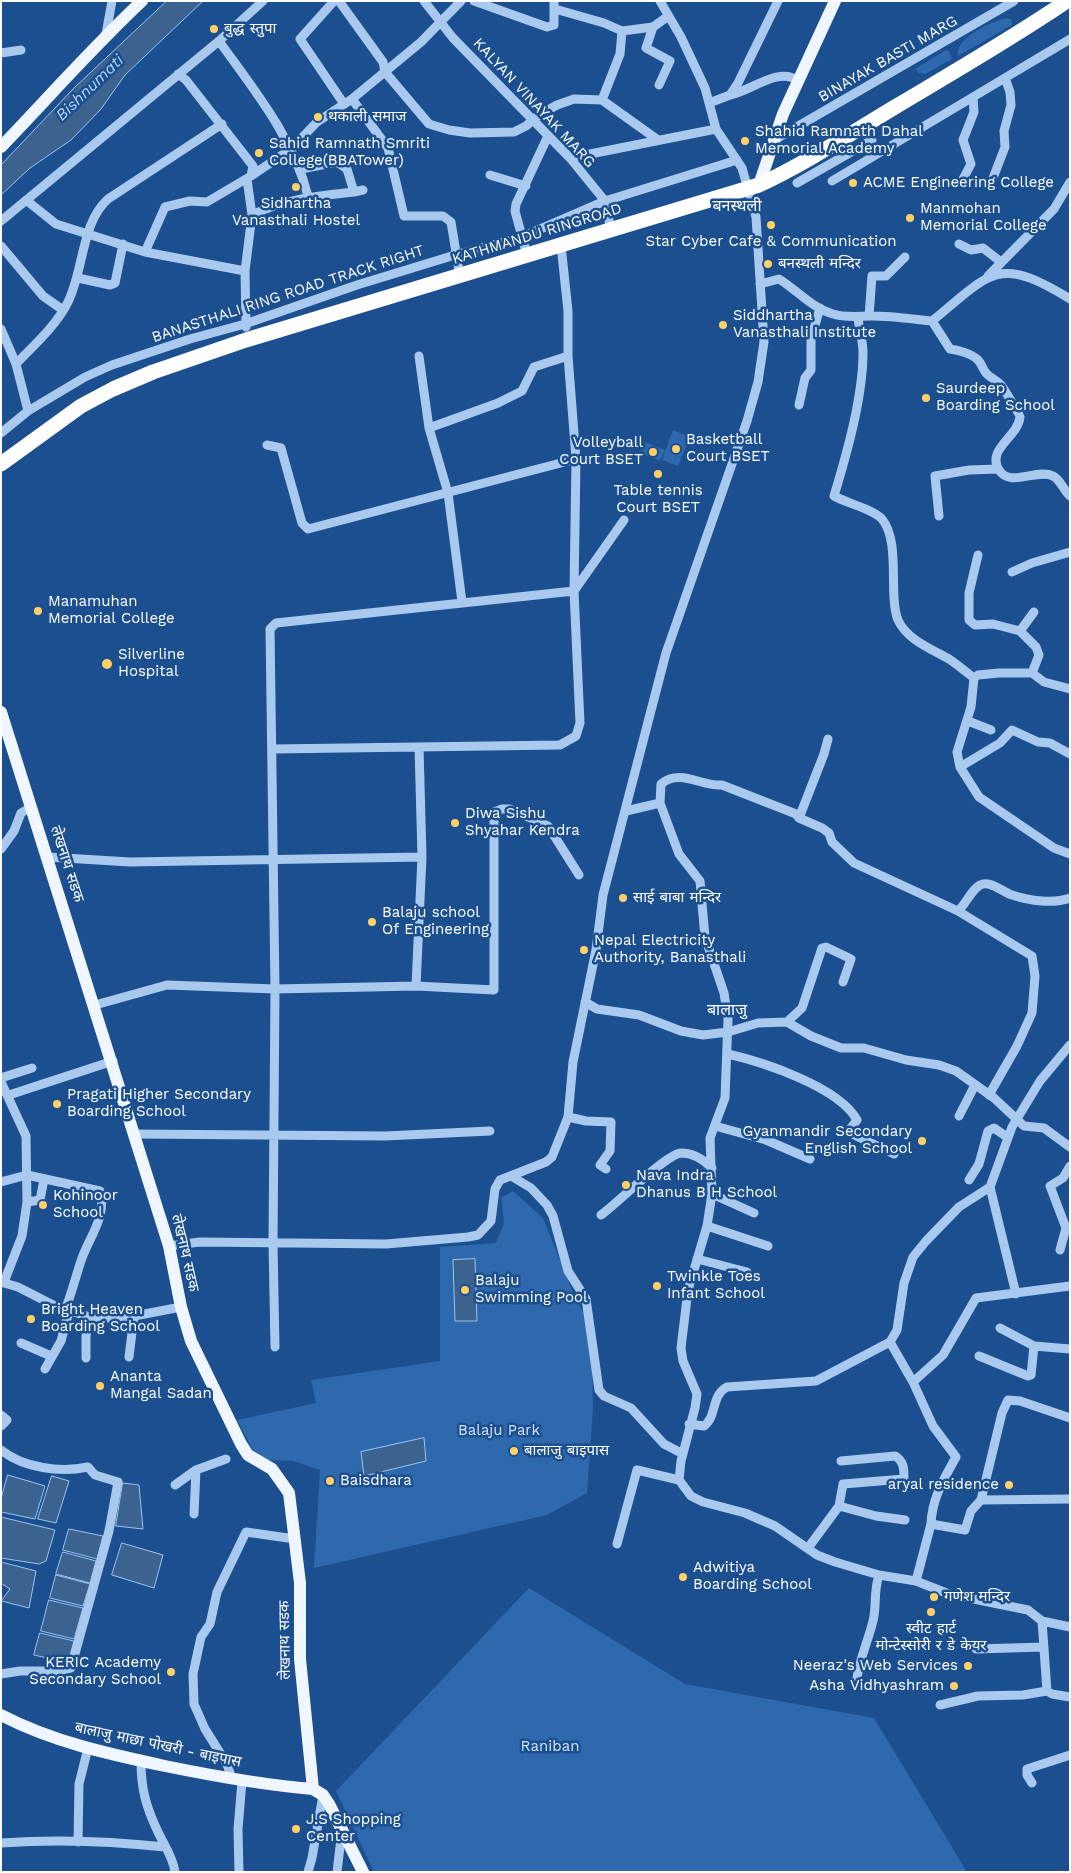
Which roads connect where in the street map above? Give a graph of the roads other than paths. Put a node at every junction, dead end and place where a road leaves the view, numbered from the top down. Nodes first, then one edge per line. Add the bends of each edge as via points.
1 (112, 1) edge
2 (142, 1) edge
3 (263, 1) edge
4 (334, 1) edge
5 (339, 1) edge
6 (424, 1) edge
7 (461, 1) edge
8 (474, 1) edge
9 (660, 1) edge
10 (778, 1) edge
11 (835, 1) edge
12 (1014, 1) edge
13 (1067, 1) edge
14 (554, 5) edge
15 (667, 17) junction
16 (441, 22) junction
17 (653, 27) junction
18 (622, 31) junction
19 (106, 34) junction
20 (1070, 39) edge
21 (219, 41) junction
22 (21, 50) dead end
23 (1, 53) edge
24 (385, 72) junction
25 (178, 74) junction
26 (1004, 78) junction
27 (799, 81) junction
28 (659, 85) dead end
29 (730, 95) junction
30 (973, 97) junction
31 (352, 99) junction
32 (602, 100) junction
33 (709, 103) junction
34 (344, 104) junction
35 (533, 119) junction
36 (222, 124) junction
37 (716, 129) junction
38 (548, 136) junction
39 (776, 139) junction
40 (658, 140) junction
41 (872, 140) dead end
42 (1, 147) edge
43 (291, 149) junction
44 (570, 158) junction
45 (737, 160) junction
46 (301, 169) junction
47 (490, 175) dead end
48 (249, 178) junction
49 (993, 178) dead end
50 (963, 179) dead end
51 (832, 181) dead end
52 (1070, 182) edge
53 (797, 183) dead end
54 (526, 186) junction
55 (753, 187) junction
56 (308, 196) junction
57 (26, 200) junction
58 (605, 201) junction
59 (252, 215) junction
60 (1, 221) edge
61 (611, 230) junction
62 (88, 234) junction
63 (522, 238) junction
64 (123, 244) junction
65 (959, 244) dead end
66 (561, 245) junction
67 (1, 246) edge
68 (145, 252) junction
69 (455, 255) junction
70 (527, 256) junction
71 (905, 257) dead end
72 (1001, 262) junction
73 (245, 271) junction
74 (460, 276) junction
75 (78, 278) junction
76 (986, 278) junction
77 (760, 284) junction
78 (1070, 299) edge
79 (820, 308) junction
80 (63, 310) junction
81 (869, 316) junction
82 (858, 318) junction
83 (932, 321) junction
84 (246, 324) junction
85 (1, 329) edge
86 (246, 340) junction
87 (419, 356) dead end
88 (568, 356) junction
89 (16, 364) junction
90 (799, 405) dead end
91 (28, 411) junction
92 (429, 428) junction
93 (1, 433) edge
94 (267, 445) dead end
95 (576, 458) junction
96 (1, 464) edge
97 (998, 468) junction
98 (448, 492) junction
99 (1070, 496) edge
100 (939, 516) dead end
101 (624, 520) dead end
102 (1070, 552) edge
103 (978, 555) dead end
104 (1012, 572) dead end
105 (574, 591) junction
106 (462, 602) junction
107 (1034, 612) dead end
108 (1020, 631) junction
109 (1032, 673) junction
110 (974, 678) junction
111 (1070, 689) edge
112 (1, 712) edge
113 (968, 721) junction
114 (991, 730) dead end
115 (828, 739) dead end
116 (420, 747) junction
117 (273, 749) junction
118 (1070, 754) edge
119 (960, 767) junction
120 (660, 803) junction
121 (31, 807) junction
122 (626, 811) junction
123 (799, 818) junction
124 (1, 849) edge
125 (1070, 854) edge
126 (48, 857) junction
127 (422, 857) junction
128 (273, 860) junction
129 (579, 875) dead end
130 (1070, 898) edge
131 (958, 911) junction
132 (843, 982) dead end
133 (416, 986) junction
134 (275, 989) junction
135 (585, 1002) junction
136 (95, 1005) junction
137 (788, 1022) junction
138 (728, 1032) junction
139 (1070, 1045) edge
140 (728, 1054) junction
141 (113, 1061) junction
142 (32, 1068) dead end
143 (1, 1078) edge
144 (1, 1082) edge
145 (975, 1085) junction
146 (9, 1095) junction
147 (989, 1095) junction
148 (959, 1116) dead end
149 (568, 1117) junction
150 (1016, 1121) junction
151 (715, 1126) junction
152 (490, 1131) dead end
153 (275, 1133) junction
154 (135, 1134) junction
155 (1008, 1137) junction
156 (1070, 1147) edge
157 (894, 1154) dead end
158 (810, 1159) dead end
159 (1070, 1166) edge
160 (606, 1168) dead end
161 (712, 1168) junction
162 (27, 1175) junction
163 (511, 1176) junction
164 (44, 1178) junction
165 (969, 1180) dead end
166 (1, 1182) edge
167 (990, 1186) junction
168 (712, 1194) junction
169 (27, 1202) junction
170 (754, 1213) dead end
171 (601, 1215) dead end
172 (706, 1226) junction
173 (273, 1244) junction
174 (170, 1246) junction
175 (768, 1246) dead end
176 (1060, 1250) dead end
177 (697, 1259) junction
178 (747, 1272) dead end
179 (3, 1282) edge
180 (1070, 1286) edge
181 (1016, 1294) junction
182 (181, 1306) junction
183 (67, 1310) junction
184 (134, 1316) junction
185 (90, 1318) junction
186 (1000, 1328) dead end
187 (890, 1342) junction
188 (21, 1343) dead end
189 (1034, 1346) junction
190 (276, 1347) dead end
191 (1070, 1348) edge
192 (51, 1356) junction
193 (979, 1356) dead end
194 (129, 1357) dead end
195 (86, 1358) dead end
196 (45, 1369) dead end
197 (913, 1382) junction
198 (1, 1415) edge
199 (1070, 1418) edge
200 (689, 1424) junction
201 (1, 1426) edge
202 (1, 1450) edge
203 (684, 1454) junction
204 (226, 1459) dead end
205 (841, 1461) dead end
206 (196, 1470) junction
207 (679, 1480) junction
208 (174, 1485) dead end
209 (1070, 1499) edge
210 (981, 1500) junction
211 (839, 1506) junction
212 (194, 1514) dead end
213 (905, 1520) dead end
214 (931, 1524) junction
215 (295, 1539) junction
216 (617, 1544) dead end
217 (808, 1548) junction
218 (879, 1575) junction
219 (916, 1581) junction
220 (1042, 1621) junction
221 (1070, 1627) edge
222 (1044, 1648) junction
223 (976, 1649) dead end
224 (1, 1674) edge
225 (857, 1678) dead end
226 (1047, 1691) junction
227 (1070, 1697) edge
228 (940, 1705) dead end
229 (1, 1715) edge
230 (88, 1748) junction
231 (1070, 1754) edge
232 (141, 1761) junction
233 (237, 1780) junction
234 (1032, 1782) dead end
235 (318, 1792) junction
236 (342, 1828) junction
237 (78, 1842) junction
238 (1, 1843) edge
239 (166, 1847) junction
240 (175, 1872) edge
241 (240, 1872) edge
242 (308, 1872) edge
243 (337, 1872) edge
244 (363, 1872) edge

1 - 19 street
2 - 19 main road
3 - 21 street
4 - 34 street via 300,39
5 - 24 street via 383,62
6 - 16 street, KALYAN VINAYAK MARG
7 - 16 street
8 - 14 street via 547,27 554,25
9 - 15 street
10 - 29 street
11 - 27 main road
12 - 39 street, BINAYAK BASTI MARG
13 - 55 highway, KATHMANDU RINGROAD via 1022,32 792,169
14 - 18 street
15 - 17 street
15 - 33 street via 681,37
16 - 24 street
16 - 35 street, KALYAN VINAYAK MARG
17 - 18 street
17 - 28 street via 646,48 670,61
18 - 32 street via 620,54
19 - 42 main road via 92,53
20 - 26 street
21 - 25 street
21 - 43 street via 279,124
22 - 23 street
24 - 31 street
24 - 35 street via 429,124 470,133 514,132
25 - 36 street
25 - 57 street
26 - 30 street
26 - 49 street via 1011,105 1004,130 1005,147
27 - 29 street via 792,76 773,77
27 - 39 main road via 783,114
29 - 33 street
30 - 50 street via 974,112 963,140 971,164
30 - 51 street
31 - 34 street
31 - 69 street via 388,148 404,216 443,216 450,220
32 - 35 street via 574,99 557,104
32 - 40 street
33 - 37 street
34 - 43 street via 317,122
35 - 38 street, KALYAN VINAYAK MARG
36 - 48 street via 253,166
36 - 62 street via 98,207
37 - 40 street
37 - 45 street
38 - 44 street, KALYAN VINAYAK MARG
38 - 54 street
39 - 55 main road
40 - 44 street
41 - 53 street
43 - 46 street
43 - 48 street
44 - 58 street, KALYAN VINAYAK MARG
45 - 55 street
45 - 58 street, BANASTHALI RING ROAD TRACK RIGHT
46 - 56 street
46 - 56 street via 337,162 347,169 359,191
47 - 54 street
48 - 59 street
48 - 68 street via 207,202 190,201 165,207
52 - 72 street via 1054,209
54 - 63 street via 515,211
55 - 61 highway, KATHMANDU RINGROAD
55 - 77 street
56 - 59 street
57 - 60 street
57 - 62 street via 56,224
58 - 61 street, KALYAN VINAYAK MARG
58 - 63 street, BANASTHALI RING ROAD TRACK RIGHT
59 - 73 street
61 - 66 highway, KATHMANDU RINGROAD
62 - 64 street
62 - 75 street
63 - 69 street, BANASTHALI RING ROAD TRACK RIGHT
63 - 70 street
64 - 68 street
64 - 75 street via 115,283 110,285
65 - 72 street via 974,251 983,248
66 - 70 highway, KATHMANDU RINGROAD
66 - 88 street via 568,311
67 - 80 street via 42,296
68 - 73 street
69 - 74 street
69 - 84 street, BANASTHALI RING ROAD TRACK RIGHT
70 - 74 highway, KATHMANDU RINGROAD
71 - 81 street via 886,276 872,276
72 - 76 street
73 - 84 street
74 - 86 highway, KATHMANDU RINGROAD
75 - 80 street
76 - 78 street via 997,273 1024,275
76 - 83 street
77 - 79 street via 779,279
77 - 122 street via 764,342 758,382 666,654
79 - 82 street via 832,314
79 - 90 street via 811,340 811,370 805,378
80 - 89 street
81 - 82 street
81 - 83 street
82 - 110 street via 862,368 848,451 834,496 881,518 885,525 891,548 897,613 903,628
83 - 97 street via 950,349 979,360 1019,412 1017,428 998,450
84 - 86 street
84 - 91 street, BANASTHALI RING ROAD TRACK RIGHT via 112,365
85 - 89 street
86 - 96 highway, KATHMANDU RINGROAD via 113,389 56,422
87 - 92 street
88 - 92 street via 534,367 522,391
88 - 95 street
89 - 91 street
91 - 93 street, BANASTHALI RING ROAD TRACK RIGHT
92 - 98 street
94 - 98 street via 281,448 302,523 308,529
95 - 98 street
95 - 105 street
97 - 99 street via 1003,476 1010,478 1055,476
97 - 100 street via 935,476
98 - 106 street
101 - 105 street
102 - 104 street
103 - 108 street via 969,593 969,620 975,625 993,624
105 - 106 street
105 - 116 street via 580,723 576,736 560,745
106 - 117 street via 276,623 270,629
107 - 108 street
108 - 109 street via 1036,647 1039,655
109 - 110 street via 999,673
109 - 111 street via 1044,682
110 - 113 street
112 - 121 main road, लेखनाथ सडक
113 - 114 street
113 - 119 street via 957,752
115 - 123 street
116 - 117 street
116 - 127 street
117 - 128 street
118 - 119 street via 1050,743 1038,742 1012,730 1000,743
119 - 125 street via 979,797 1054,848
120 - 122 street
120 - 123 street via 661,784 670,777 683,777 713,786 730,787
120 - 138 street via 679,854 700,881 705,937 724,993
121 - 124 street via 21,813
121 - 126 main road, लेखनाथ सडक
122 - 135 street via 603,895
123 - 131 street via 829,833 832,842 854,863
126 - 128 street via 130,862
126 - 136 main road, लेखनाथ सडक
127 - 128 street
127 - 133 street
128 - 134 street
129 - 133 street via 548,826 510,809 494,812 494,990
130 - 131 street via 1050,902 1013,895 988,884 975,890
131 - 147 street via 1028,952 1035,963 1032,1013
132 - 137 street via 851,959 822,948 802,1008
133 - 134 street
134 - 136 street via 167,985
134 - 153 street
135 - 138 street via 597,1009 639,1015 681,1031 703,1035
135 - 149 street via 573,1062
136 - 141 main road, लेखनाथ सडक
137 - 138 street via 758,1023
137 - 145 street via 840,1048 864,1048 938,1065 956,1071
138 - 140 street
139 - 150 street via 1040,1081
140 - 151 street via 725,1098
140 - 157 street via 768,1064 841,1100 857,1120 848,1132
141 - 146 street
141 - 154 main road, लेखनाथ सडक
142 - 143 street
144 - 146 street
145 - 147 street
145 - 148 street
146 - 162 street via 24,1131
147 - 150 street
149 - 160 street via 586,1122 611,1122 610,1151 600,1165
149 - 163 street via 552,1157
150 - 155 street
150 - 156 street via 1024,1126 1044,1128
151 - 158 street via 766,1140
151 - 161 street via 709,1151
152 - 153 street via 385,1136
153 - 154 street
153 - 173 street
154 - 174 main road, लेखनाथ सडक
155 - 165 street via 994,1128 988,1131 979,1164
155 - 167 street
159 - 176 street via 1063,1178 1050,1186 1066,1228
161 - 168 street
161 - 171 street via 702,1159 682,1153 668,1157
162 - 164 street
162 - 166 street
162 - 169 street
163 - 173 street via 500,1180 491,1221 478,1235 412,1243
163 - 203 street via 530,1188 553,1216 568,1271 586,1299 599,1390 604,1396 631,1408 664,1444
164 - 169 street via 40,1200
164 - 183 street via 100,1191 103,1201
167 - 181 street
167 - 187 street via 959,1207 913,1257 904,1283 897,1330
168 - 170 street
168 - 172 street
169 - 179 street via 22,1236
172 - 175 street
172 - 177 street
173 - 174 street via 200,1242
173 - 190 street
174 - 182 main road, लेखनाथ सडक
177 - 178 street
177 - 200 street via 688,1290 681,1348 697,1394
179 - 183 street
180 - 181 street
181 - 197 street via 976,1298 943,1354
182 - 184 street
182 - 215 main road, लेखनाथ सडक via 191,1341 241,1444 248,1454 272,1469 289,1492
183 - 185 street
183 - 192 street via 64,1332
184 - 185 street
184 - 194 street
185 - 195 street
186 - 189 street
187 - 197 street
187 - 200 street via 816,1381 722,1389 708,1423 704,1426
188 - 192 street
189 - 191 street
189 - 193 street via 1031,1375 1028,1376
192 - 196 street
197 - 214 street via 933,1426 956,1457 941,1482
198 - 201 street via 7,1420
199 - 210 street via 1008,1400
200 - 203 street
202 - 224 street via 26,1463 40,1466 65,1470 88,1467 95,1475 118,1482 109,1531 71,1668
203 - 207 street
204 - 206 street
205 - 211 street via 895,1456 904,1466 904,1479 843,1484
206 - 208 street
206 - 212 street
207 - 216 street via 637,1470
207 - 217 street via 691,1496 775,1526
209 - 210 street
210 - 214 street via 971,1512 966,1530
211 - 213 street
211 - 217 street
214 - 219 street
215 - 233 street via 246,1532 217,1592 210,1624 198,1648 193,1674 194,1704 205,1729
215 - 235 main road, लेखनाथ सडक via 300,1591 301,1672
217 - 218 street via 835,1562
218 - 219 street
218 - 225 street via 874,1591 873,1620 860,1657
219 - 220 street via 949,1594 1028,1610
220 - 221 street
220 - 222 street
222 - 223 street
222 - 226 street
226 - 227 street
226 - 228 street via 978,1696
229 - 230 main road, बालाजु माछा पोखरी - बाइपास via 38,1732
230 - 232 main road, बालाजु माछा पोखरी - बाइपास
230 - 237 street via 79,1784
231 - 234 street via 1027,1769
232 - 233 main road, बालाजु माछा पोखरी - बाइपास
232 - 239 street via 143,1795
233 - 235 main road, बालाजु माछा पोखरी - बाइपास
233 - 241 street
235 - 236 main road
235 - 242 street
236 - 243 street
236 - 244 main road
237 - 238 street
237 - 239 street
239 - 240 street

